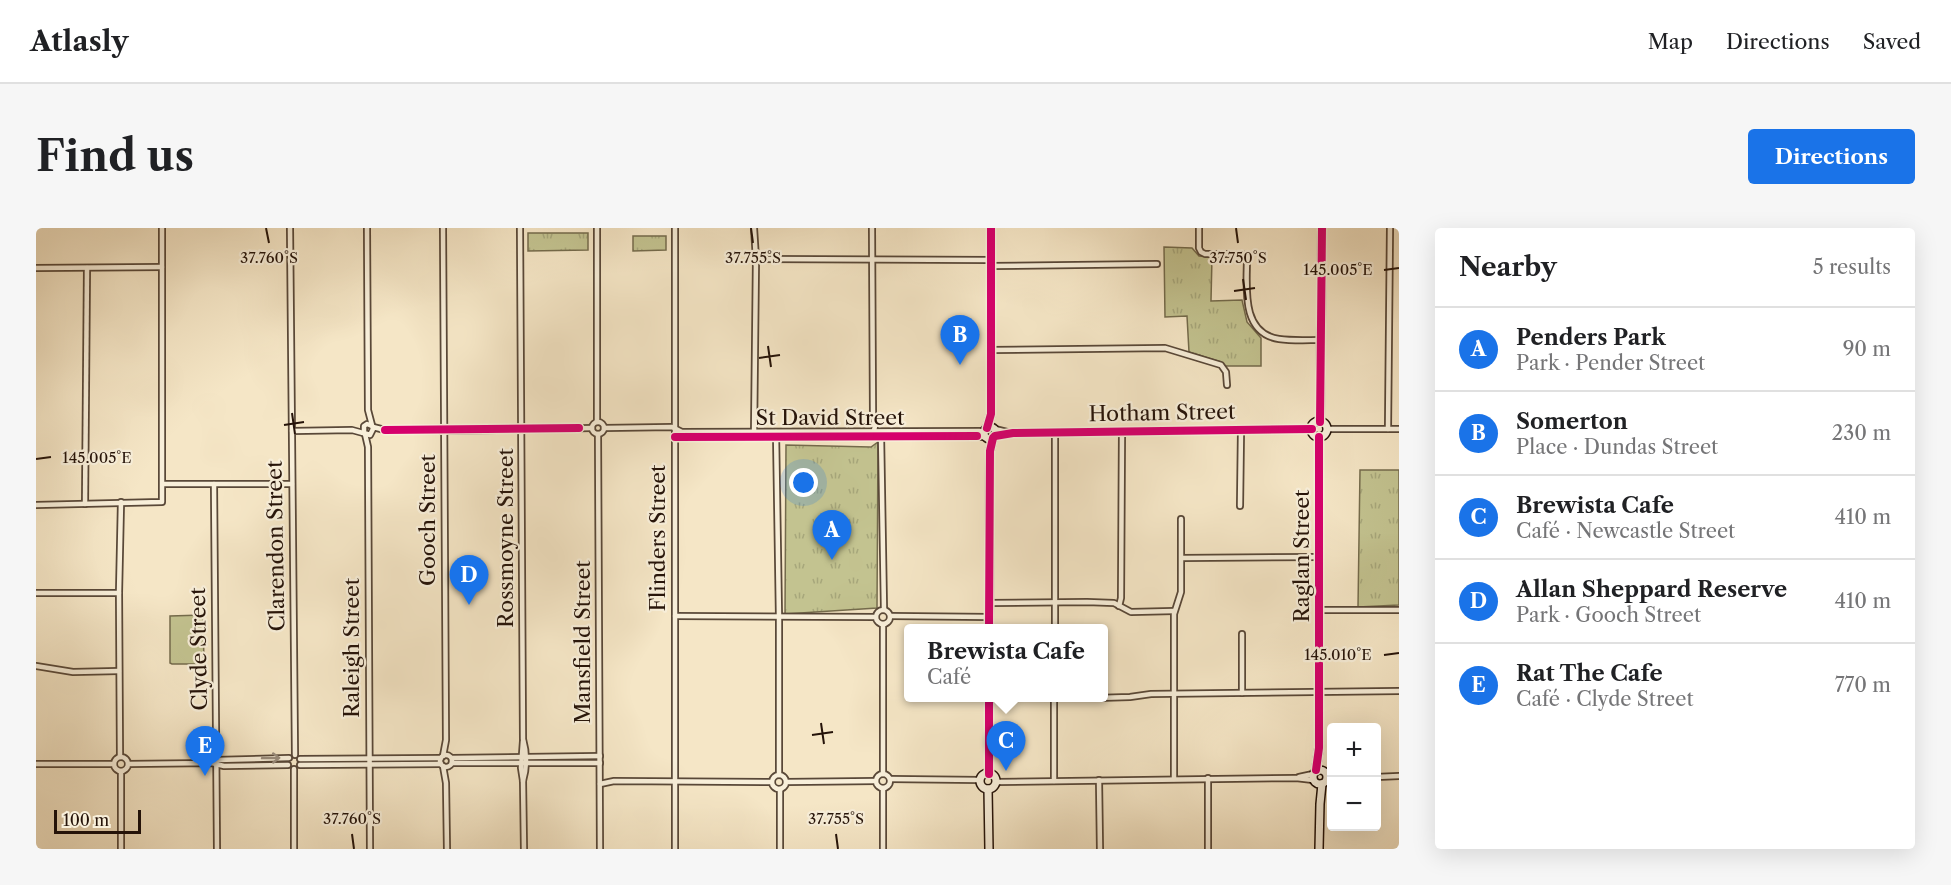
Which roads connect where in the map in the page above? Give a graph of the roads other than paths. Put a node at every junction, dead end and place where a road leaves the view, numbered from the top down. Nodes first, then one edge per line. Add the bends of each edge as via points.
1 (162, 228) edge
2 (290, 228) edge
3 (367, 228) edge
4 (442, 228) edge
5 (520, 228) edge
6 (597, 228) edge
7 (675, 228) edge
8 (754, 228) edge
9 (872, 228) edge
10 (991, 228) edge
11 (1199, 228) edge
12 (1322, 228) edge
13 (1390, 228) edge
14 (756, 259) junction
15 (872, 260) junction
16 (991, 263) junction
17 (1156, 264) dead end
18 (162, 267) junction
19 (36, 268) edge
20 (87, 268) junction
21 (1321, 340) junction
22 (991, 350) junction
23 (1227, 385) dead end
24 (368, 410) junction
25 (597, 422) junction
26 (1320, 422) junction
27 (364, 426) junction
28 (372, 426) junction
29 (592, 428) junction
30 (604, 428) junction
31 (521, 429) junction
32 (675, 429) junction
33 (1312, 429) junction
34 (1327, 429) junction
35 (1388, 429) junction
36 (1399, 429) edge
37 (355, 430) junction
38 (382, 430) junction
39 (292, 431) junction
40 (444, 431) junction
41 (1241, 431) junction
42 (1055, 432) junction
43 (1122, 432) junction
44 (364, 433) junction
45 (372, 433) junction
46 (990, 433) junction
47 (598, 434) junction
48 (754, 434) junction
49 (777, 434) junction
50 (872, 434) junction
51 (883, 435) junction
52 (675, 437) junction
53 (1319, 437) junction
54 (368, 447) junction
55 (163, 484) junction
56 (214, 484) junction
57 (292, 484) junction
58 (121, 502) junction
59 (85, 504) junction
60 (36, 505) edge
61 (1239, 506) dead end
62 (1181, 519) dead end
63 (1320, 557) junction
64 (1182, 558) junction
65 (36, 593) edge
66 (119, 593) junction
67 (1055, 602) junction
68 (990, 603) junction
69 (1119, 606) junction
70 (884, 609) junction
71 (1320, 610) junction
72 (1399, 610) edge
73 (1174, 612) junction
74 (675, 616) junction
75 (891, 616) junction
76 (780, 617) junction
77 (876, 617) junction
78 (989, 617) junction
79 (883, 624) junction
80 (989, 624) edge
81 (1054, 624) edge
82 (1242, 634) dead end
83 (36, 666) edge
84 (119, 672) junction
85 (1399, 691) edge
86 (1319, 692) junction
87 (1242, 693) junction
88 (1174, 694) junction
89 (1108, 697) edge
90 (989, 702) edge
91 (1054, 702) edge
92 (446, 740) junction
93 (600, 756) junction
94 (120, 757) junction
95 (292, 757) junction
96 (523, 760) junction
97 (369, 761) junction
98 (442, 761) junction
99 (452, 761) junction
100 (215, 762) junction
101 (300, 762) junction
102 (600, 763) junction
103 (36, 764) edge
104 (114, 764) junction
105 (128, 765) junction
106 (288, 765) junction
107 (294, 769) junction
108 (121, 771) junction
109 (779, 774) junction
110 (883, 774) junction
111 (989, 774) junction
112 (1399, 776) edge
113 (1322, 777) edge
114 (1381, 777) edge
115 (1208, 778) junction
116 (890, 779) junction
117 (1174, 779) junction
118 (980, 780) junction
119 (1099, 780) junction
120 (600, 781) junction
121 (876, 781) junction
122 (1054, 781) junction
123 (674, 782) junction
124 (772, 782) junction
125 (786, 782) junction
126 (996, 782) junction
127 (446, 783) junction
128 (883, 788) junction
129 (780, 789) junction
130 (988, 789) junction
131 (121, 849) edge
132 (217, 849) edge
133 (294, 849) edge
134 (370, 849) edge
135 (447, 849) edge
136 (524, 849) edge
137 (600, 849) edge
138 (675, 849) edge
139 (780, 849) edge
140 (883, 849) edge
141 (988, 849) edge
142 (1100, 849) edge
143 (1208, 849) edge
144 (1319, 849) edge

1 - 18 street
2 - 39 street, Clarendon Street
3 - 24 street
4 - 40 street, Gooch Street
5 - 31 street, Rossmoyne Street
6 - 25 street
7 - 32 street, Flinders Street
8 - 14 street
9 - 15 street
10 - 16 street
11 - 21 street via 1201,252 1247,257 1247,308 1258,328 1276,339
12 - 21 street
13 - 35 street
14 - 15 street
14 - 48 street
15 - 16 street
15 - 50 street
16 - 17 street
16 - 22 street
18 - 20 street
18 - 55 street
19 - 20 street
20 - 59 street
21 - 26 street
22 - 23 street via 1165,348 1221,365
22 - 46 street
24 - 27 street
24 - 28 street
25 - 29 street
25 - 30 street
26 - 33 street
26 - 34 street
27 - 28 street
27 - 37 street
27 - 44 street, Raleigh Street
28 - 38 street
28 - 45 street, Raleigh Street
29 - 31 street
29 - 47 street
30 - 32 street, St David Street
30 - 47 street
31 - 40 street
31 - 96 street, Rossmoyne Street
32 - 48 street, St David Street
32 - 52 street, Flinders Street
33 - 41 street, Hotham Street
33 - 53 street
34 - 35 street
34 - 53 street
35 - 36 street
37 - 39 street
37 - 44 street
38 - 40 street
38 - 45 street
39 - 57 street, Clarendon Street
40 - 92 street, Gooch Street
41 - 43 street, Hotham Street
41 - 61 street
42 - 43 street, Hotham Street
42 - 46 street, Hotham Street
42 - 67 street
43 - 69 street
44 - 45 street
44 - 54 street, Raleigh Street
45 - 54 street, Raleigh Street
46 - 51 street, St David Street
46 - 68 street
47 - 93 street, Mansfield Street
48 - 49 street, St David Street
48 - 52 street, St David Street
49 - 50 street, St David Street
49 - 76 street
50 - 51 street, St David Street
51 - 70 street
52 - 74 street, Flinders Street
53 - 63 street, Raglan Street
54 - 97 street, Raleigh Street
55 - 56 street
55 - 58 street via 162,502
56 - 57 street
56 - 100 street, Clyde Street
57 - 95 street, Clarendon Street
58 - 59 street
58 - 66 street
59 - 60 street
62 - 64 street
63 - 64 street
63 - 71 street, Raglan Street
64 - 73 street via 1181,596
65 - 66 street
66 - 84 street
67 - 68 street
67 - 69 street
67 - 81 street
68 - 78 street
69 - 73 street via 1131,612
70 - 75 street
70 - 77 street
71 - 72 street
71 - 86 street, Raglan Street
73 - 88 street
74 - 76 street
74 - 123 street, Flinders Street
75 - 78 street
75 - 79 street
76 - 77 street
76 - 109 street
77 - 79 street
78 - 80 street
79 - 110 street
82 - 87 street
83 - 84 street
84 - 94 street
85 - 86 street
86 - 87 street
86 - 113 street, Raglan Street
87 - 88 street
88 - 89 street
88 - 117 street
90 - 111 street
91 - 122 street
92 - 98 street, Gooch Street
92 - 99 street, Gooch Street
93 - 96 street
93 - 102 street, Mansfield Street
94 - 104 street
94 - 105 street
100 -> 95 street
95 - 101 street
95 - 106 street, Clarendon Street
96 - 99 street
96 - 102 street
96 - 136 street, Rossmoyne Street
97 - 98 street
97 - 101 street
97 - 134 street, Raleigh Street
98 - 99 street via 446,767
98 - 99 street via 447,754
98 - 127 street, Gooch Street
99 - 127 street, Gooch Street
100 - 105 street
100 - 106 street
100 - 132 street, Clyde Street
101 - 107 street
102 - 120 street, Mansfield Street
103 - 104 street
104 - 108 street
105 - 108 street
106 - 107 street
107 - 133 street
108 - 131 street
109 - 124 street
109 - 125 street
110 - 116 street
110 - 121 street
111 - 118 street
111 - 126 street
112 - 114 street
113 - 115 street
113 - 144 street, Raglan Street
115 - 117 street
115 - 143 street
116 - 118 street
116 - 128 street
117 - 119 street
118 - 130 street
119 - 122 street
119 - 142 street
120 - 123 street
120 - 137 street, Mansfield Street
121 - 125 street
121 - 128 street
122 - 126 street
123 - 124 street
123 - 138 street, Flinders Street
124 - 129 street
125 - 129 street
126 - 130 street
127 - 135 street, Gooch Street
128 - 140 street
129 - 139 street
130 - 141 street

